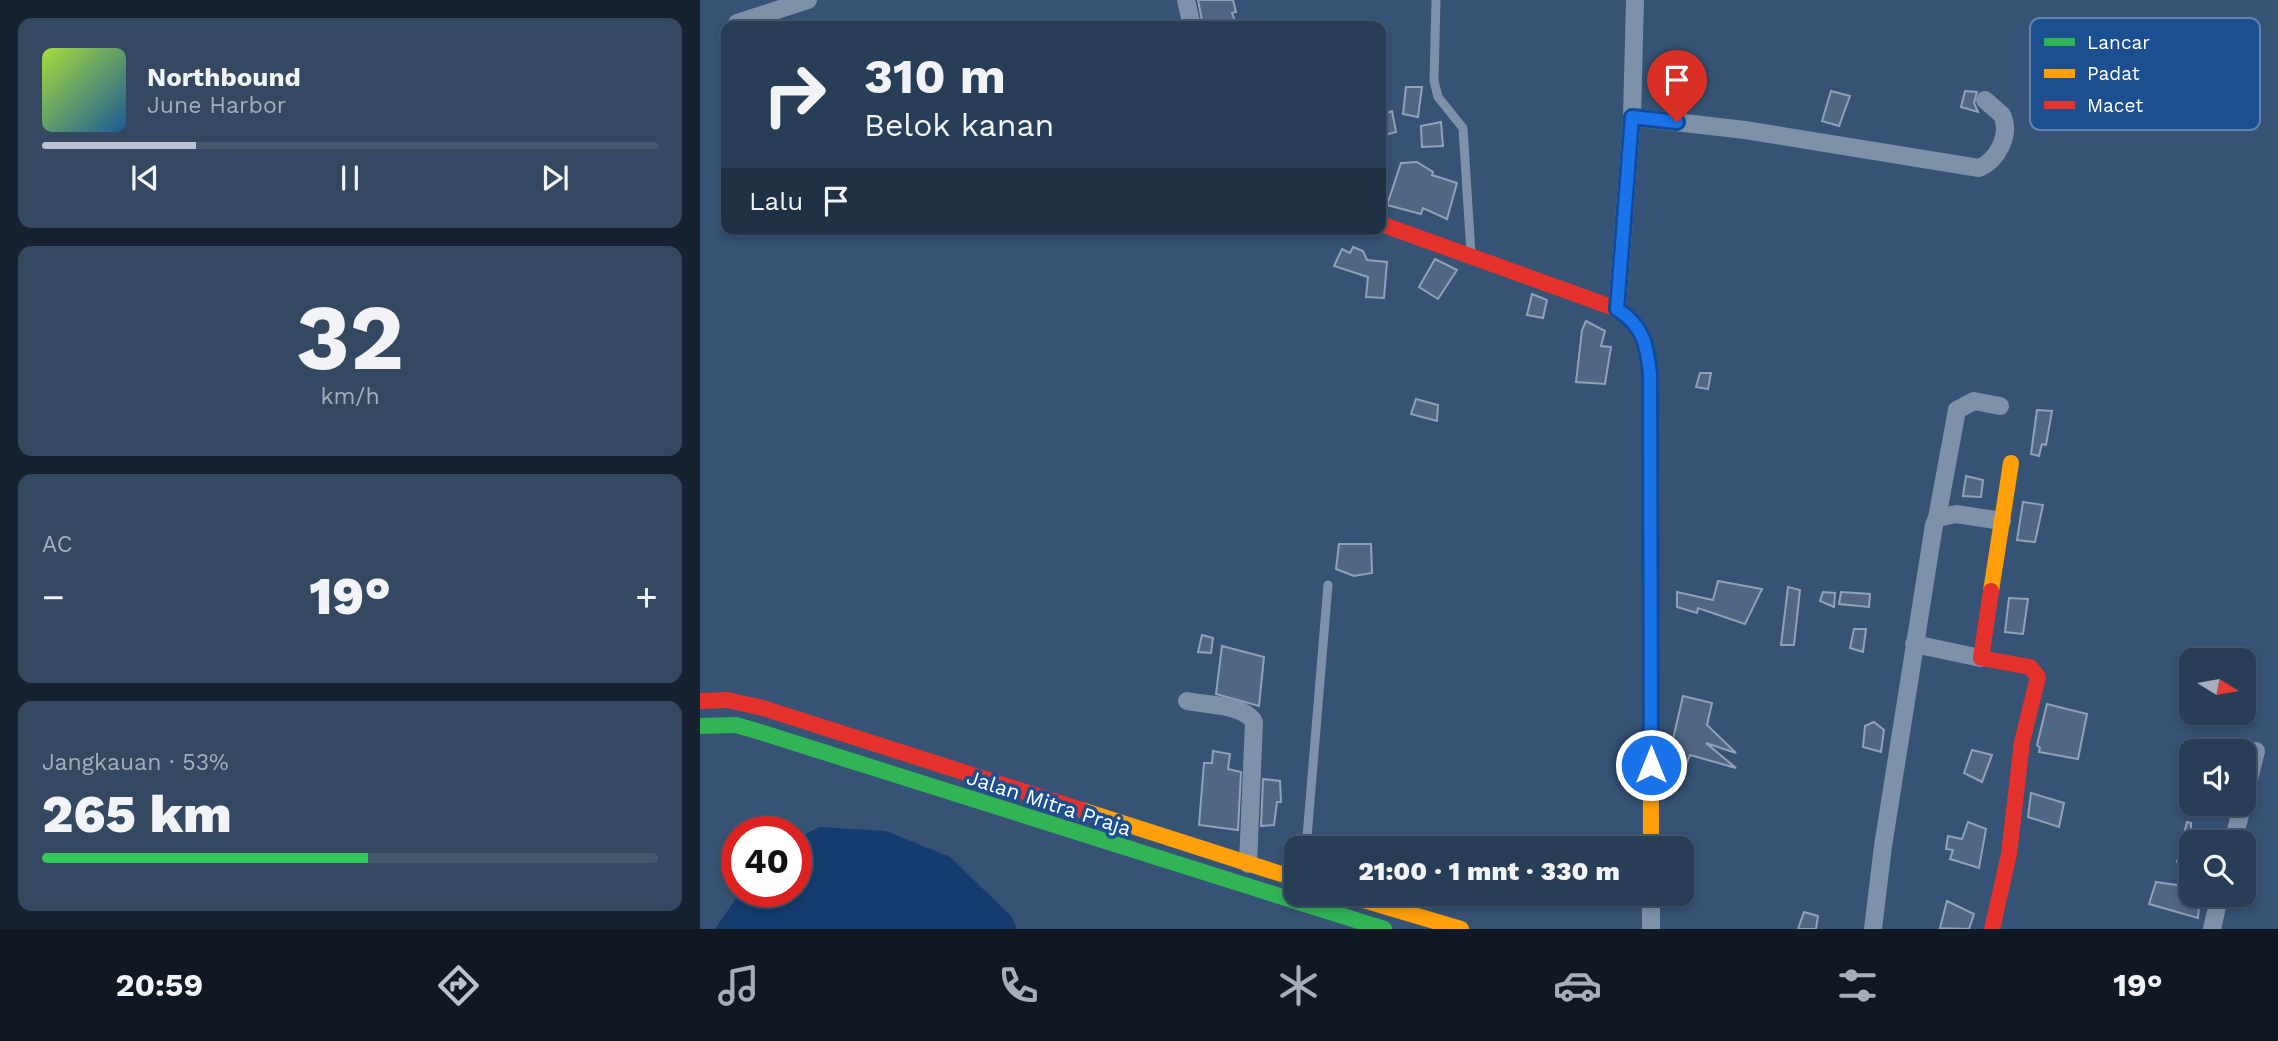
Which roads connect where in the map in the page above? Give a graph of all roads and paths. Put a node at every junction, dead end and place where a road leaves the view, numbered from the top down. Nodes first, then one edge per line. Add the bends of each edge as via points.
1 (808, 0) edge
2 (1186, 0) edge
3 (1436, 0) edge
4 (1635, 0) edge
5 (743, 21) edge
6 (1191, 21) edge
7 (1985, 100) dead end
8 (1632, 117) junction
9 (1386, 226) edge
10 (1471, 256) junction
11 (1617, 309) junction
12 (2000, 406) dead end
13 (2011, 463) dead end
14 (1937, 518) junction
15 (2002, 522) junction
16 (1328, 585) dead end
17 (1914, 644) junction
18 (1981, 658) junction
19 (1187, 701) dead end
20 (700, 702) edge
21 (700, 726) edge
22 (1307, 836) edge
23 (1651, 836) edge
24 (1248, 863) junction
25 (1284, 875) edge
26 (1383, 906) edge
27 (1651, 906) edge
28 (2217, 907) edge
29 (1384, 929) edge
30 (1461, 929) edge
31 (1651, 929) edge
32 (1873, 929) edge
33 (1992, 929) edge
34 (2212, 929) edge

1 - 5 street
2 - 6 street
3 - 10 lane via 1433,81 1438,97 1463,128
4 - 8 street
7 - 8 street via 2002,115 2004,133 1997,156 1979,168 1745,130
8 - 11 street
9 - 10 street
10 - 11 street
11 - 23 street via 1644,336 1650,374
12 - 14 street via 1974,401 1957,410
13 - 15 street
14 - 15 street via 1955,514
14 - 17 street
15 - 18 street
16 - 22 lane
17 - 18 street
17 - 32 street
18 - 33 street via 2031,667 2038,677 2022,742 2009,854
19 - 24 street via 1239,711 1254,722
20 - 24 street, Jalan Mitra Praja via 727,700 763,708
21 - 29 street, Jalan Mitra Praja via 736,726 760,732
24 - 25 street, Jalan Mitra Praja
26 - 30 street
27 - 31 street
28 - 34 street

